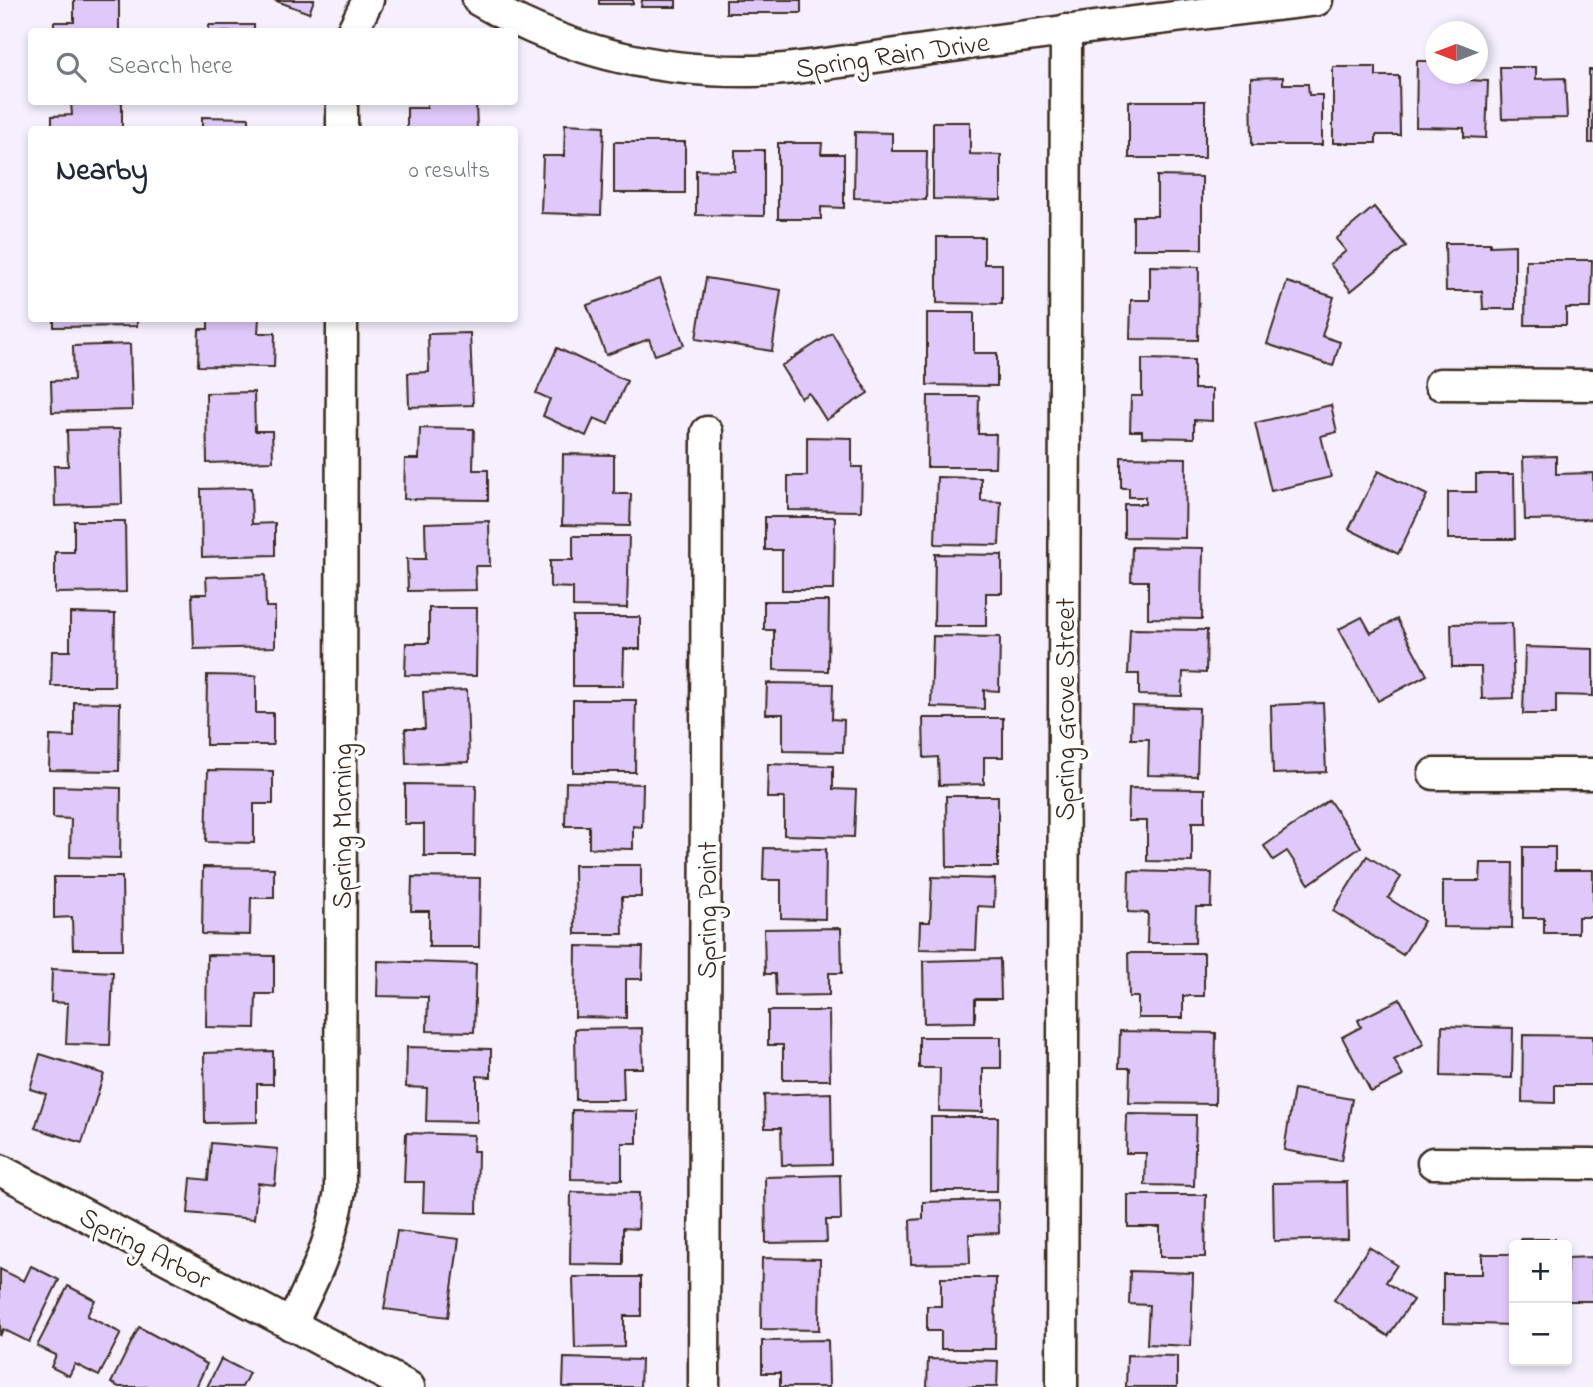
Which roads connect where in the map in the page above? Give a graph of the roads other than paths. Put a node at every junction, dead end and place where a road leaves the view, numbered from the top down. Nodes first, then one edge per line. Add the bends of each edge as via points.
1 (368, 0) edge
2 (478, 0) edge
3 (1317, 0) edge
4 (354, 28) edge
5 (1066, 30) junction
6 (342, 105) edge
7 (342, 126) edge
8 (342, 322) edge
9 (1440, 384) dead end
10 (1593, 385) edge
11 (707, 432) dead end
12 (1434, 774) dead end
13 (1593, 775) edge
14 (1433, 1163) dead end
15 (1593, 1164) edge
16 (0, 1170) edge
17 (291, 1325) junction
18 (409, 1387) edge
19 (704, 1387) edge
20 (1062, 1387) edge

1 - 4 street
2 - 5 street, Spring Rain Drive via 546,34 596,52 703,70 806,66
3 - 5 street, Spring Rain Drive
5 - 20 street, Spring Grove Street
6 - 7 street
8 - 17 street, Spring Morning via 340,1191 328,1245
9 - 10 street
11 - 19 street, Spring Point
12 - 13 street
14 - 15 street
16 - 17 street, Spring Arbor
17 - 18 street, Spring Arbor

